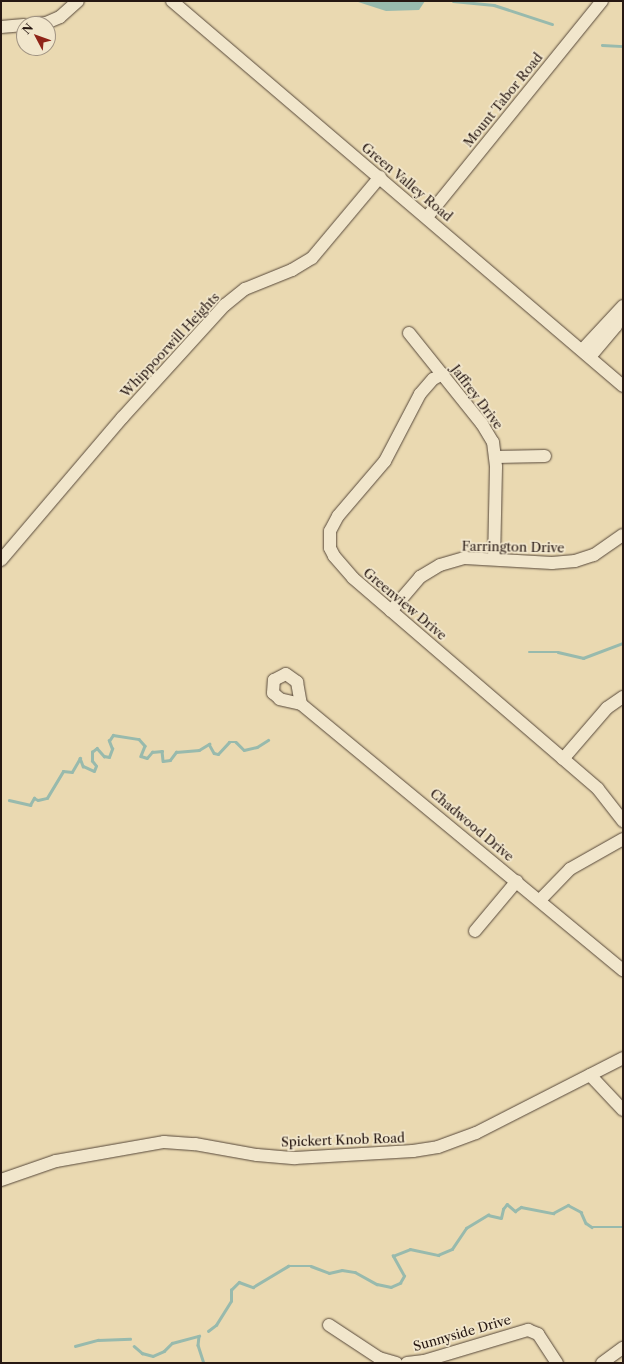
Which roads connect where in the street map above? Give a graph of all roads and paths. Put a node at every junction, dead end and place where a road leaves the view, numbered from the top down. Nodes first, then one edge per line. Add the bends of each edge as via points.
1 (78, 1) edge
2 (172, 1) edge
3 (602, 1) edge
4 (56, 18) edge
5 (16, 26) edge
6 (1, 27) edge
7 (380, 177) junction
8 (427, 217) junction
9 (623, 308) edge
10 (409, 333) dead end
11 (586, 354) junction
12 (443, 374) junction
13 (623, 386) edge
14 (545, 456) dead end
15 (496, 457) junction
16 (623, 535) edge
17 (494, 559) junction
18 (1, 560) edge
19 (391, 611) junction
20 (623, 697) edge
21 (301, 704) dead end
22 (563, 759) junction
23 (623, 821) edge
24 (623, 839) edge
25 (517, 881) junction
26 (540, 900) junction
27 (475, 931) dead end
28 (623, 970) edge
29 (623, 1058) edge
30 (590, 1075) junction
31 (623, 1110) edge
32 (1, 1180) edge
33 (329, 1325) dead end
34 (623, 1348) edge
35 (396, 1363) edge
36 (407, 1363) edge
37 (557, 1363) edge
38 (602, 1363) edge

1 - 4 street
2 - 7 street, Green Valley Road
3 - 8 street, Mount Tabor Road
5 - 6 street
7 - 8 street, Green Valley Road
7 - 18 street, Whippoorwill Heights via 312,258 292,270 245,289 225,305 122,418
8 - 11 street, Green Valley Road
9 - 11 street
10 - 12 street, Jaffrey Drive
11 - 13 street, Green Valley Road
12 - 15 street, Jaffrey Drive via 482,424 493,442
12 - 19 street, Greenview Drive via 433,379 420,394 392,451 338,516 330,531 330,548 339,564
14 - 15 street
15 - 17 street, Jaffrey Drive
16 - 17 street, Farrington Drive via 594,555 575,561 552,563
17 - 19 street, Farrington Drive via 465,558 440,564 420,577
19 - 22 street, Greenview Drive
20 - 22 street via 608,708
21 - 25 street, Chadwood Drive
22 - 23 street, Greenview Drive via 610,801
24 - 26 street via 570,869
25 - 26 street, Chadwood Drive
25 - 27 street
26 - 28 street, Chadwood Drive
29 - 30 street, Spickert Knob Road
30 - 31 street
30 - 32 street, Spickert Knob Road via 476,1133 438,1146 413,1151 295,1158 164,1142 56,1161
33 - 35 street via 379,1358
34 - 38 street
36 - 37 street, Sunnyside Drive via 424,1361 528,1330 538,1334

